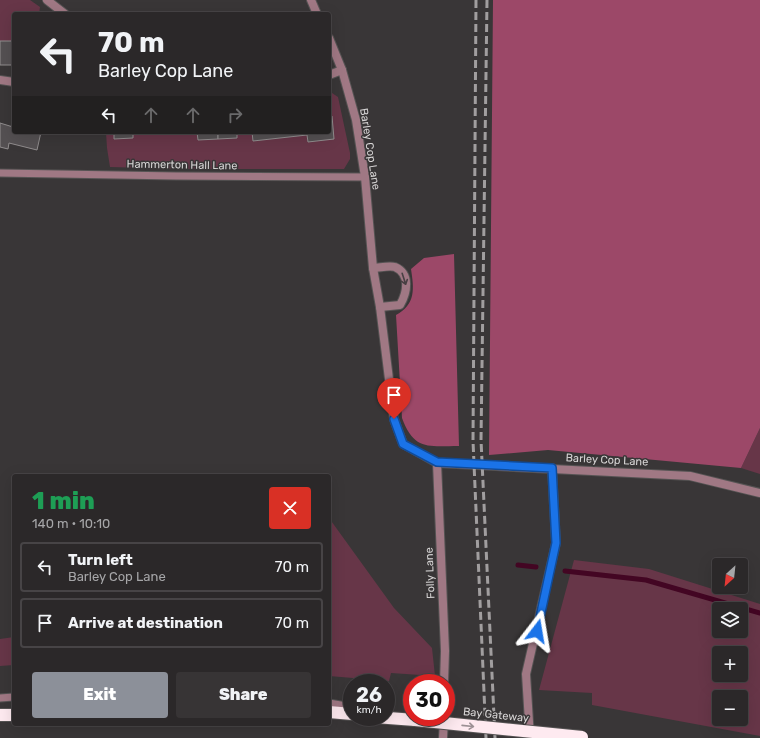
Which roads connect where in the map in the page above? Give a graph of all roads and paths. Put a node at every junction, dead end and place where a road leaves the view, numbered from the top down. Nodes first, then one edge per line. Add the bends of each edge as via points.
1 (47, 0) edge
2 (310, 0) edge
3 (62, 12) edge
4 (316, 12) edge
5 (331, 43) edge
6 (342, 70) junction
7 (331, 74) edge
8 (0, 80) edge
9 (12, 82) edge
10 (0, 173) edge
11 (365, 177) junction
12 (373, 268) junction
13 (380, 307) junction
14 (437, 462) junction
15 (552, 468) junction
16 (760, 493) edge
17 (444, 674) edge
18 (12, 697) edge
19 (0, 698) edge
20 (331, 703) edge
21 (343, 705) edge
22 (331, 712) edge
23 (343, 713) edge
24 (0, 715) edge
25 (12, 715) edge
26 (395, 716) edge
27 (444, 726) edge
28 (586, 737) edge
29 (443, 738) edge
30 (530, 738) edge

1 - 3 street
2 - 4 street
5 - 6 street, Barley Cop Lane
6 - 7 street
6 - 11 street, Barley Cop Lane via 356,120
8 - 9 street
10 - 11 lane, Hammerton Hall Lane
11 - 12 street, Barley Cop Lane
12 - 13 street, Barley Cop Lane
12 -> 13 street via 393,266 402,272 407,284 400,305
13 - 14 street, Barley Cop Lane via 394,419 403,444
14 - 15 street, Barley Cop Lane
14 - 17 street, Folly Lane
15 - 16 street, Barley Cop Lane via 690,476
15 - 30 street via 556,543 526,674
18 - 19 lane
20 - 21 lane
22 - 23 highway
24 - 25 highway
26 -> 28 highway, Bay Gateway, bridge
27 - 29 street

